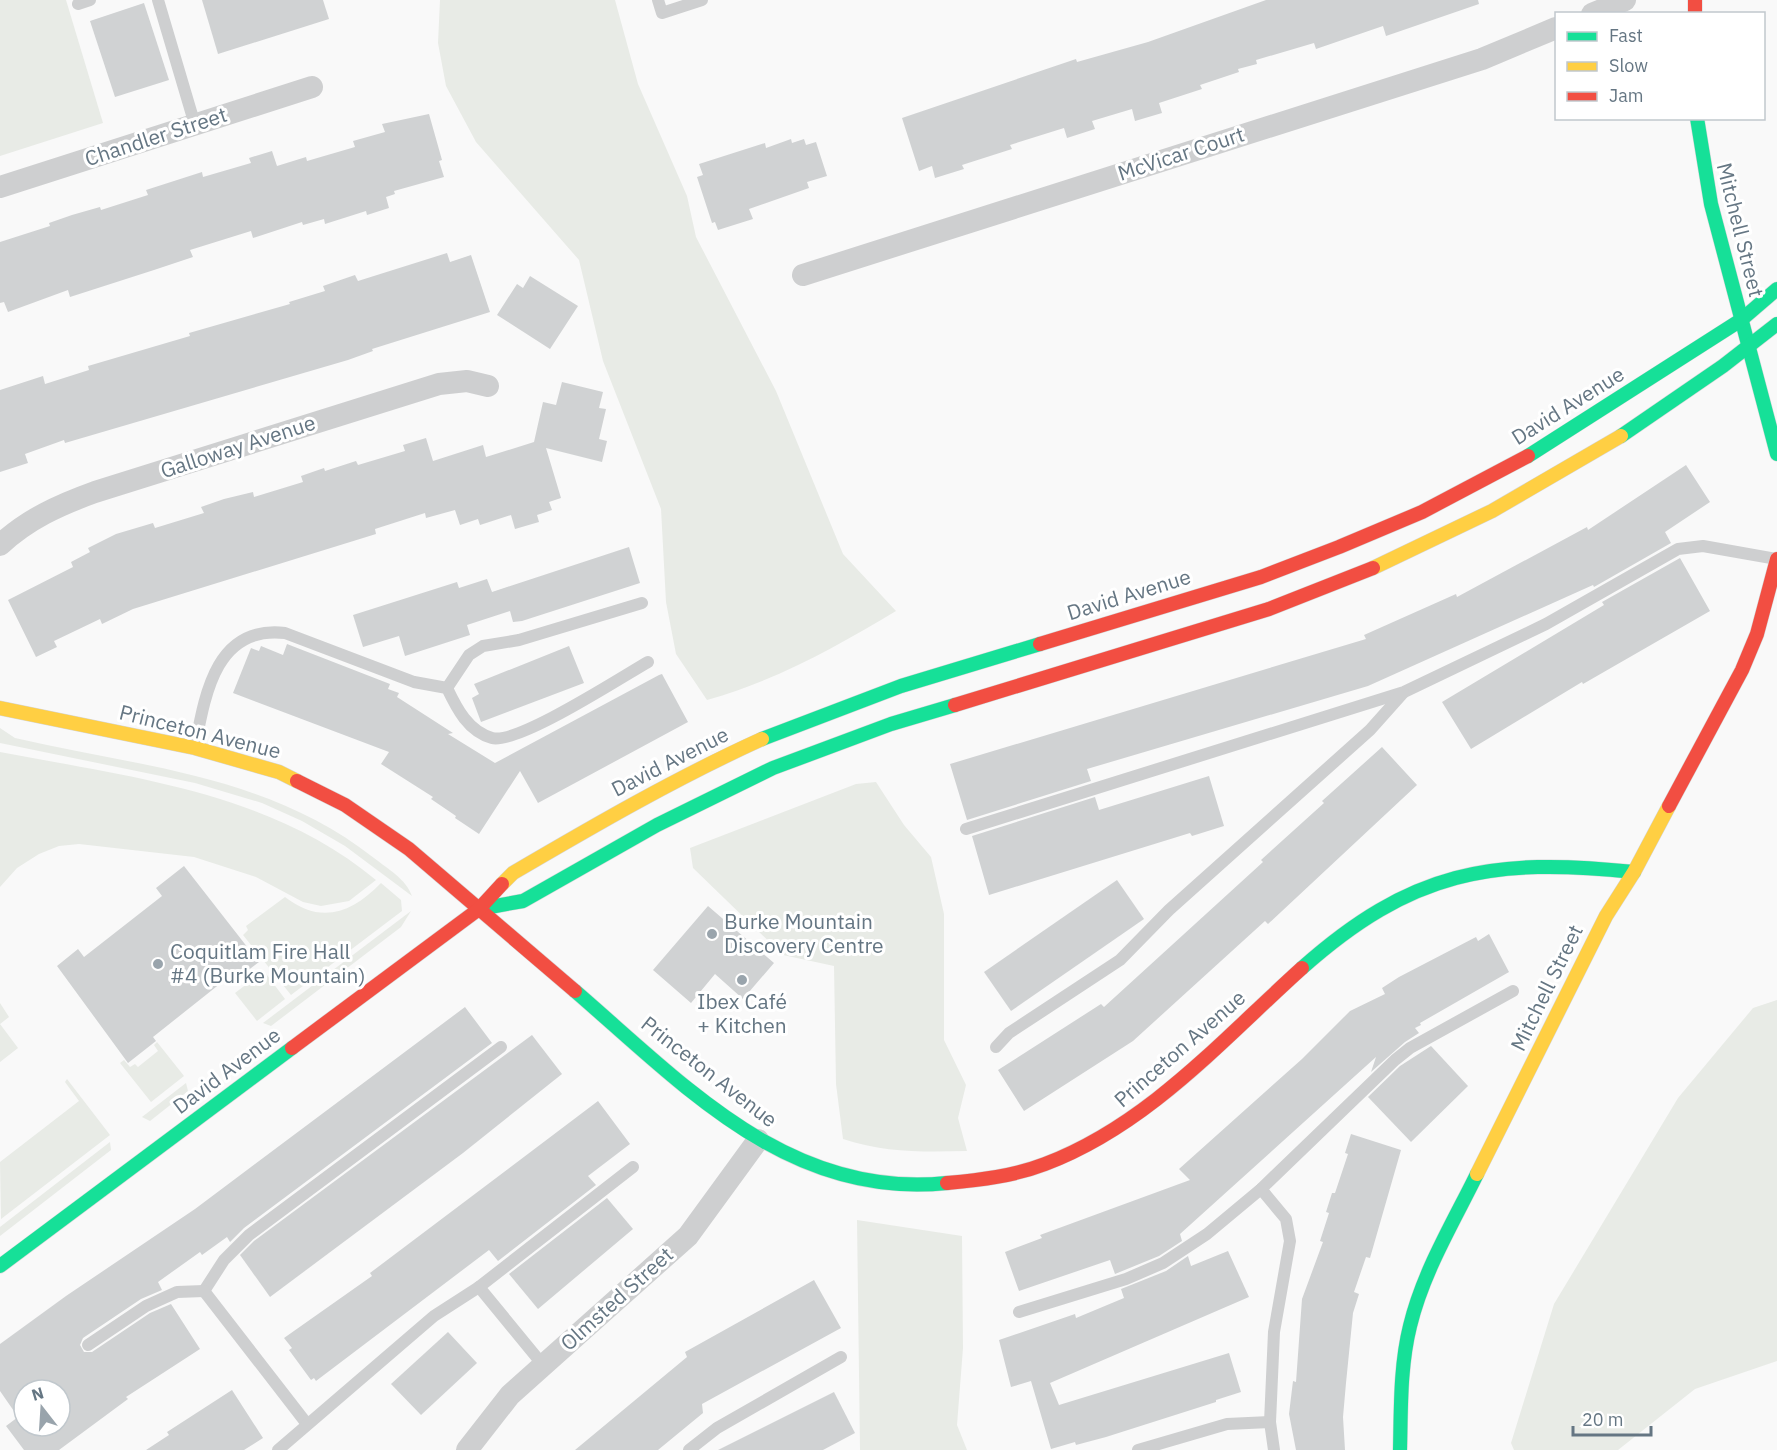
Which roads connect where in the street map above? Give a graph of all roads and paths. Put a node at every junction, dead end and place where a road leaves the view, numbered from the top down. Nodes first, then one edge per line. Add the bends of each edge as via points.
1 (158, 0) edge
2 (658, 0) edge
3 (702, 0) edge
4 (1625, 0) edge
5 (1597, 12) edge
6 (1555, 29) edge
7 (312, 87) dead end
8 (1697, 120) edge
9 (195, 125) junction
10 (0, 187) edge
11 (803, 274) dead end
12 (1777, 289) edge
13 (1741, 320) junction
14 (1777, 324) edge
15 (1749, 347) junction
16 (488, 386) dead end
17 (1777, 454) edge
18 (0, 545) edge
19 (1777, 559) edge
20 (642, 603) dead end
21 (648, 662) dead end
22 (447, 688) junction
23 (1404, 692) junction
24 (0, 708) edge
25 (195, 748) junction
26 (966, 829) dead end
27 (1634, 872) junction
28 (479, 909) junction
29 (1513, 992) dead end
30 (501, 1047) dead end
31 (996, 1047) dead end
32 (758, 1140) junction
33 (633, 1167) dead end
34 (1261, 1189) junction
35 (0, 1266) edge
36 (479, 1287) junction
37 (204, 1291) junction
38 (1019, 1312) dead end
39 (88, 1345) dead end
40 (841, 1357) dead end
41 (543, 1365) junction
42 (1270, 1422) junction
43 (307, 1424) junction
44 (278, 1450) edge
45 (467, 1450) edge
46 (689, 1450) edge
47 (1138, 1450) edge
48 (1274, 1450) edge
49 (1400, 1450) edge

1 - 9 lane
2 - 3 lane via 662,13
4 - 5 street
6 - 11 street, McVicar Court via 1482,59
7 - 9 street, Chandler Street
8 - 13 main road, Mitchell Street via 1708,202
9 - 10 street, Chandler Street
12 - 13 main road, David Avenue
13 - 15 main road, Mitchell Street
13 - 28 main road, David Avenue via 1548,446 1422,512 1261,577 901,686 794,725 712,762 582,832 513,873
14 - 15 main road, David Avenue
15 - 17 main road, Mitchell Street
15 - 28 main road, David Avenue via 1600,451 1431,542 1303,597 891,724 773,768 657,825 523,901
16 - 18 street, Galloway Avenue via 467,381 431,386 95,492 27,523
19 - 23 lane via 1703,546 1678,549 1546,624
19 - 27 main road, Mitchell Street via 1760,625 1742,670
20 - 22 lane via 519,640 483,646 469,655
21 - 22 lane via 521,734 506,738 495,739 474,730
22 - 25 lane via 414,682 285,633 261,634 238,642 219,662 202,711
23 - 26 lane
23 - 31 lane via 1370,730 1169,910 1120,960 1009,1033
24 - 25 main road, Princeton Avenue
25 - 28 main road, Princeton Avenue via 279,772 345,805 409,849
27 - 32 main road, Princeton Avenue via 1570,865 1518,865 1471,872 1401,897 1323,948 1135,1118 1083,1149 1027,1171 959,1183 885,1182 818,1166
27 - 49 main road, Mitchell Street via 1606,916 1429,1270 1410,1326 1401,1387
28 - 32 main road, Princeton Avenue via 683,1085
28 - 35 main road, David Avenue
29 - 34 lane via 1410,1048
30 - 37 lane via 249,1235 224,1260
32 - 41 street, Olmsted Street via 687,1236
33 - 36 lane
34 - 38 lane via 1207,1234 1163,1263 1126,1279
34 - 42 lane via 1286,1219 1290,1241 1274,1332
36 - 41 lane
36 - 43 lane via 434,1316
37 - 39 lane via 177,1292 146,1306
37 - 43 lane
40 - 46 lane via 717,1428
41 - 45 street, Olmsted Street via 510,1395
42 - 47 lane via 1227,1424
42 - 48 lane
43 - 44 lane

